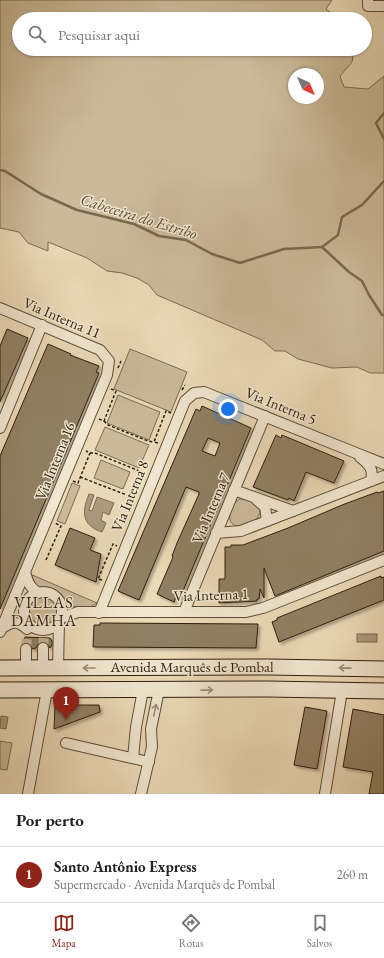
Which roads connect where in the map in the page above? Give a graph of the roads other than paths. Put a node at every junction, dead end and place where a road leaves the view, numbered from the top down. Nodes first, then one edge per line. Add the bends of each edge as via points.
1 (368, 3) edge
2 (384, 6) edge
3 (0, 308) edge
4 (42, 325) junction
5 (109, 361) joint
6 (194, 393) joint
7 (265, 416) junction
8 (0, 428) edge
9 (356, 453) junction
10 (384, 464) edge
11 (384, 476) edge
12 (371, 481) junction
13 (234, 490) junction
14 (255, 497) junction
15 (293, 512) junction
16 (267, 521) junction
17 (216, 533) junction
18 (384, 560) edge
19 (25, 572) junction
20 (18, 590) junction
21 (35, 594) junction
22 (60, 602) junction
23 (9, 610) junction
24 (78, 612) junction
25 (184, 612) junction
26 (99, 613) junction
27 (60, 619) junction
28 (27, 625) junction
29 (1, 630) edge
30 (43, 648) tunnel mouth
31 (26, 649) tunnel mouth
32 (268, 666) junction
33 (191, 667) junction
34 (0, 668) edge
35 (26, 668) junction
36 (50, 668) junction
37 (384, 669) edge
38 (267, 689) junction
39 (0, 690) edge
40 (47, 690) junction
41 (143, 690) junction
42 (159, 690) junction
43 (189, 690) junction
44 (342, 691) junction
45 (384, 691) edge
46 (66, 743) dead end
47 (133, 758) junction
48 (149, 762) junction
49 (28, 794) edge
50 (141, 794) edge
51 (325, 794) edge

1 - 2 street
3 - 4 street, Via Interna 11
4 - 5 street, Via Interna 11 via 100,350
4 - 8 street
5 - 19 street, Via Interna 16 via 107,375
6 - 7 street, Via Interna 5 via 204,392
6 - 26 street, Via Interna 8 via 185,401
7 - 9 street, Via Interna 5
7 - 13 street, Via Interna 7
9 - 10 street, Via Interna 5
9 - 12 street, Via Interna 5 via 370,465 373,473
11 - 12 street
12 - 15 street
13 - 14 street
13 - 17 street, Via Interna 7
14 - 15 street
14 - 16 street via 265,507
15 - 16 street
16 - 17 street via 241,531
17 - 25 street, Via Interna 7
18 - 25 street, Via Interna 1 via 263,608 246,612
19 - 20 street, Via Interna 16
19 - 21 street
20 - 21 street
20 - 23 street, Via Interna 16
21 - 22 street via 52,594
21 - 28 street via 26,605
22 - 24 street
22 - 27 street
23 - 28 street via 18,610
23 - 29 street, Via Interna 16
24 - 26 street, Via Interna 1
24 - 27 street
25 - 26 street, Via Interna 1
27 - 28 street via 44,634
27 - 36 street
28 - 29 street via 12,622
30 - 36 street
31 - 35 street
32 - 33 main road, Avenida Marquês de Pombal
37 -> 32 main road, Avenida Marquês de Pombal
32 - 38 main road
33 -> 36 main road, Avenida Marquês de Pombal
33 - 43 main road
34 - 35 main road, Avenida Marquês de Pombal
35 - 36 main road, Avenida Marquês de Pombal
43 -> 38 main road, Avenida Marquês de Pombal
38 - 44 main road, Avenida Marquês de Pombal
39 - 40 main road, Avenida Marquês de Pombal
40 - 41 main road, Avenida Marquês de Pombal
40 - 49 street
41 - 42 main road, Avenida Marquês de Pombal
41 - 47 street
42 - 43 main road, Avenida Marquês de Pombal
48 -> 42 street via 152,747 151,729
44 - 45 main road, Avenida Marquês de Pombal
44 - 51 street
46 - 47 street
47 - 48 street
48 - 50 street

